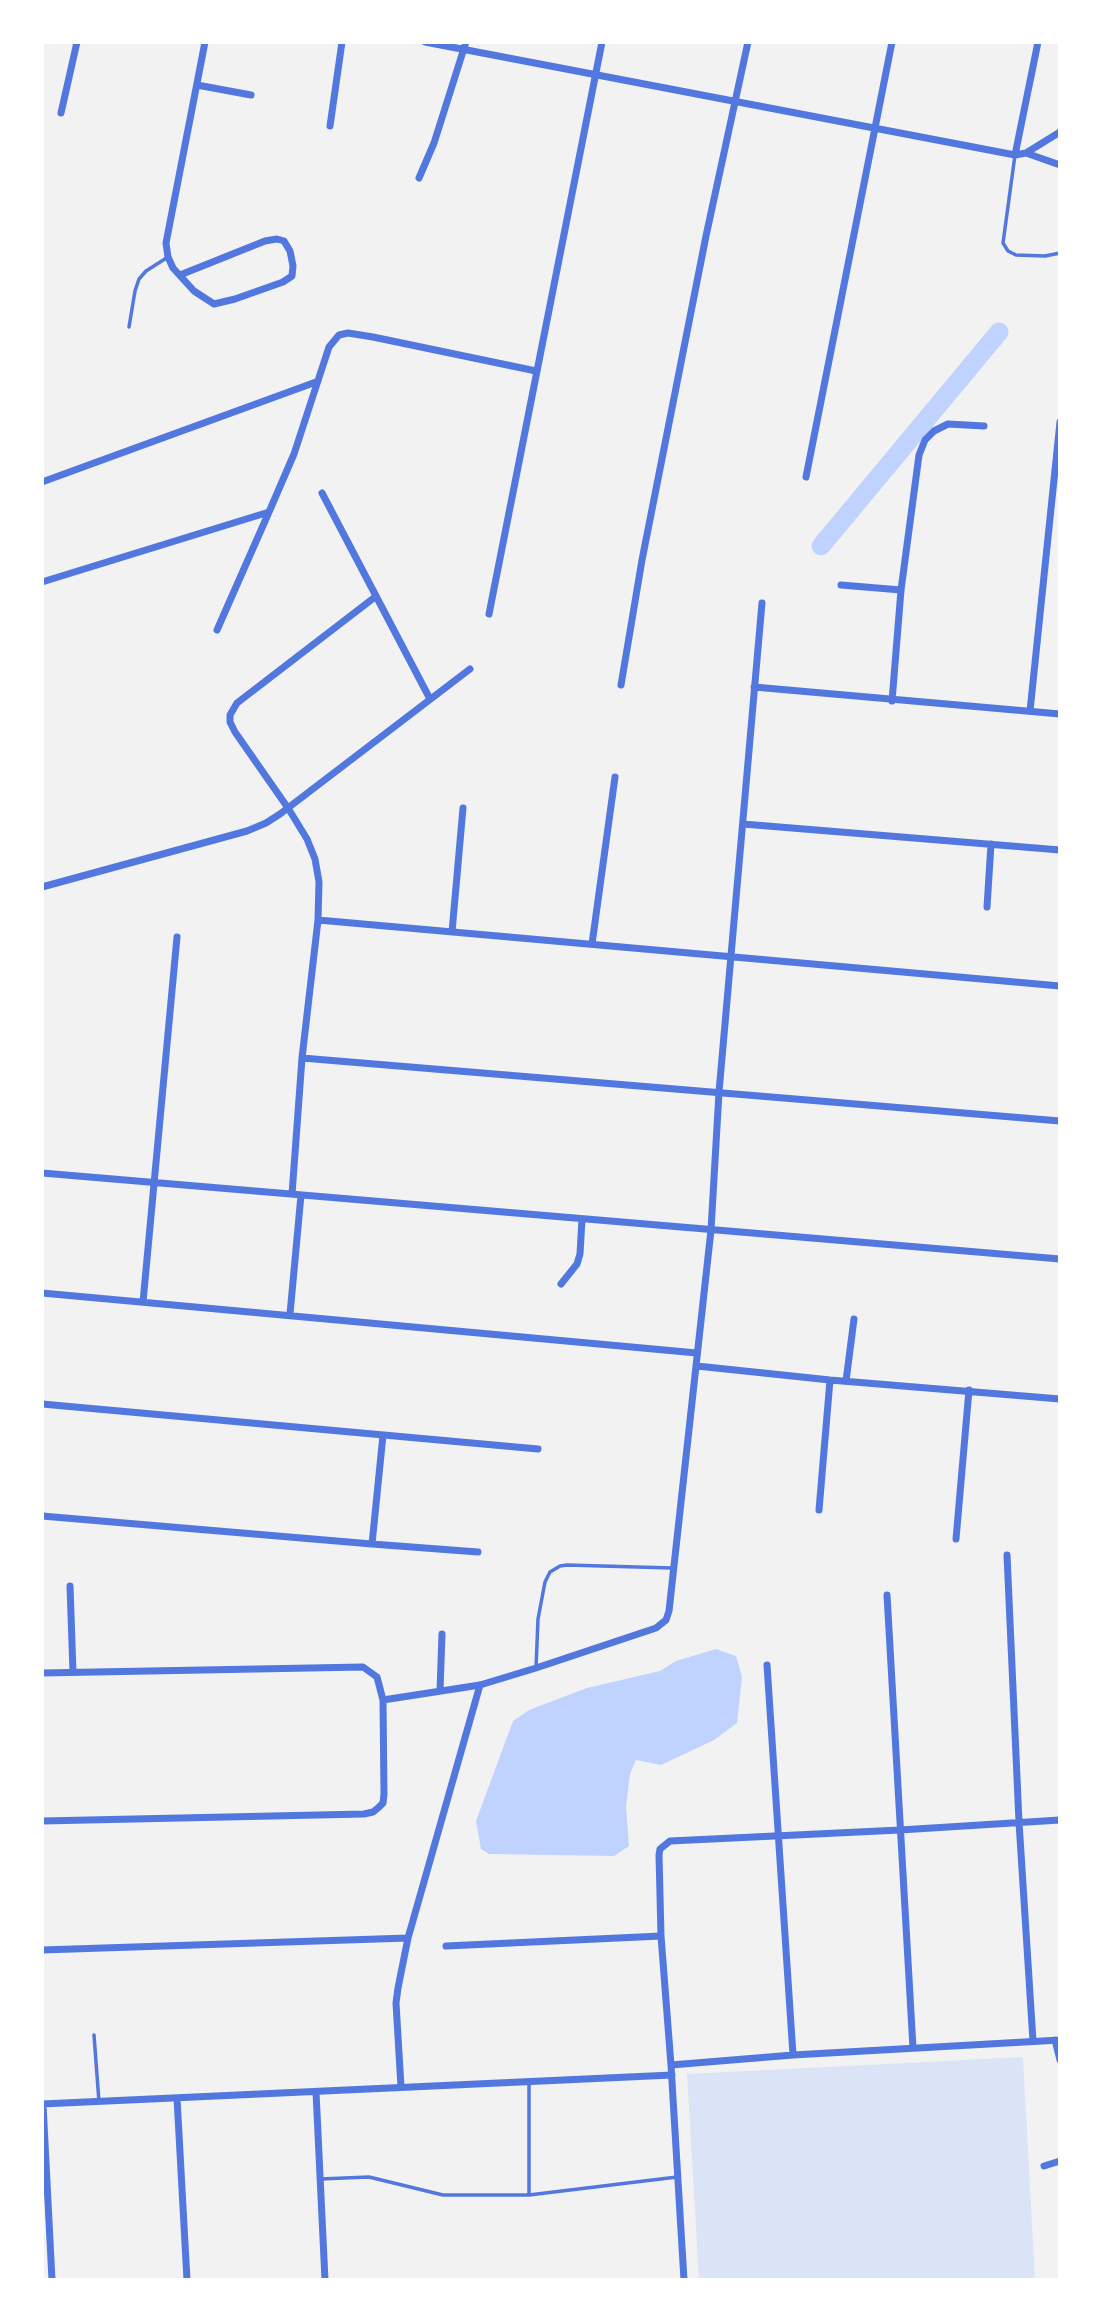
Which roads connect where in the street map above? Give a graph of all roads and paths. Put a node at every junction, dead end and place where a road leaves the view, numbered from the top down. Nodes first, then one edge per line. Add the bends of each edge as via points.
1 (78, 42) edge
2 (205, 42) edge
3 (342, 42) edge
4 (425, 42) edge
5 (601, 42) edge
6 (748, 42) edge
7 (891, 42) edge
8 (1038, 42) edge
9 (465, 46) edge
10 (595, 75) junction
11 (197, 85) junction
12 (251, 95) dead end
13 (737, 102) junction
14 (61, 113) dead end
15 (330, 126) dead end
16 (875, 127) junction
17 (1060, 132) edge
18 (1026, 153) junction
19 (1015, 155) junction
20 (1060, 165) edge
21 (419, 178) dead end
22 (1060, 253) edge
23 (167, 257) junction
24 (180, 275) junction
25 (130, 327) dead end
26 (536, 371) junction
27 (316, 382) junction
28 (1060, 422) edge
29 (984, 426) dead end
30 (806, 477) dead end
31 (42, 482) edge
32 (322, 493) dead end
33 (270, 512) junction
34 (42, 582) edge
35 (841, 585) dead end
36 (901, 590) junction
37 (375, 597) junction
38 (762, 603) dead end
39 (489, 614) dead end
40 (217, 630) dead end
41 (470, 669) dead end
42 (621, 685) dead end
43 (754, 687) junction
44 (430, 699) junction
45 (892, 701) junction
46 (1030, 711) junction
47 (1060, 714) edge
48 (615, 777) dead end
49 (288, 808) junction
50 (463, 808) dead end
51 (743, 824) junction
52 (991, 844) junction
53 (1060, 850) edge
54 (42, 887) edge
55 (987, 907) dead end
56 (317, 920) junction
57 (452, 932) junction
58 (177, 937) dead end
59 (592, 944) junction
60 (731, 958) junction
61 (1060, 986) edge
62 (302, 1058) junction
63 (719, 1091) junction
64 (1060, 1121) edge
65 (42, 1172) edge
66 (154, 1182) junction
67 (296, 1195) junction
68 (582, 1219) junction
69 (711, 1230) junction
70 (1060, 1259) edge
71 (561, 1284) dead end
72 (42, 1293) edge
73 (143, 1302) junction
74 (290, 1314) junction
75 (854, 1319) dead end
76 (698, 1353) junction
77 (697, 1366) junction
78 (830, 1380) junction
79 (846, 1381) junction
80 (969, 1390) junction
81 (1060, 1399) edge
82 (42, 1404) edge
83 (383, 1435) junction
84 (538, 1449) dead end
85 (819, 1510) dead end
86 (42, 1516) edge
87 (956, 1539) dead end
88 (372, 1544) junction
89 (478, 1552) dead end
90 (1007, 1555) dead end
91 (675, 1568) junction
92 (70, 1586) dead end
93 (887, 1595) dead end
94 (442, 1634) dead end
95 (767, 1665) dead end
96 (536, 1668) junction
97 (73, 1672) junction
98 (42, 1673) edge
99 (480, 1685) junction
100 (440, 1691) junction
101 (383, 1700) junction
102 (1060, 1820) edge
103 (42, 1821) edge
104 (1018, 1822) junction
105 (900, 1830) junction
106 (778, 1837) junction
107 (661, 1936) junction
108 (408, 1938) junction
109 (446, 1946) dead end
110 (42, 1950) edge
111 (94, 2035) dead end
112 (1058, 2040) edge
113 (1033, 2041) junction
114 (913, 2048) junction
115 (793, 2056) junction
116 (1060, 2060) edge
117 (671, 2065) junction
118 (672, 2075) junction
119 (528, 2081) junction
120 (401, 2087) junction
121 (316, 2092) junction
122 (177, 2098) junction
123 (99, 2102) junction
124 (42, 2104) edge
125 (1060, 2161) edge
126 (1044, 2166) dead end
127 (677, 2177) junction
128 (320, 2179) junction
129 (529, 2195) junction
130 (52, 2280) edge
131 (187, 2280) edge
132 (325, 2280) edge
133 (464, 2280) edge
134 (488, 2280) edge
135 (684, 2280) edge

1 - 14 street
2 - 11 street
3 - 15 street
4 - 9 street
5 - 10 street
6 - 13 street
7 - 16 street
8 - 19 street
9 - 10 street
9 - 21 street
10 - 13 street
10 - 26 street
11 - 12 street
11 - 23 street
13 - 16 street
13 - 42 street via 642,560
16 - 19 street
16 - 30 street
17 - 18 street
18 - 19 street
18 - 20 street
19 - 22 lane via 1003,243 1016,255
23 - 24 street
23 - 25 lane via 139,279
24 - 24 street via 214,304 283,282 292,276 293,266 290,251 277,239
26 - 27 street via 348,333 339,335 328,347
26 - 39 street
27 - 31 street
27 - 33 street via 295,454
28 - 46 street
29 - 36 street via 948,424 925,440 914,482
32 - 37 street
33 - 34 street
33 - 40 street
35 - 36 street
36 - 45 street
37 - 44 street
37 - 49 street via 237,703 230,715 235,732
38 - 43 street
41 - 44 street
43 - 45 street
43 - 51 street
44 - 49 street
45 - 46 street
46 - 47 street
48 - 59 street
49 - 54 street via 247,831
49 - 56 street via 315,859
50 - 57 street
51 - 52 street
51 - 60 street
52 - 53 street
52 - 55 street
56 - 57 street
56 - 62 street
57 - 59 street
58 - 66 street
59 - 60 street
60 - 61 street
60 - 63 street
62 - 63 street
62 - 67 street
63 - 64 street
63 - 69 street
65 - 66 street
66 - 67 street
66 - 73 street
67 - 68 street
67 - 74 street
68 - 69 street
68 - 71 street via 577,1264
69 - 70 street
69 - 76 street
72 - 73 street
73 - 74 street
74 - 76 street
75 - 79 street
76 - 77 street
77 - 78 street
77 - 91 street
78 - 79 street
78 - 85 street
79 - 80 street
80 - 81 street
80 - 87 street
82 - 83 street
83 - 84 street
83 - 88 street
86 - 88 street
88 - 89 street
90 - 104 street
91 - 96 street via 669,1611 662,1625
91 - 96 lane via 567,1564 550,1572 538,1619
92 - 97 street
93 - 105 street
94 - 100 street
95 - 106 street
96 - 99 street
97 - 98 street
97 - 101 street via 363,1667 377,1677
99 - 100 street
99 - 108 street
100 - 101 street
101 - 103 street via 384,1794 373,1812
102 - 104 street
104 - 105 street
104 - 113 street
105 - 106 street
105 - 114 street
106 - 107 street via 665,1844 659,1856
106 - 115 street
107 - 109 street
107 - 117 street
108 - 110 street
108 - 120 street via 397,2003
111 - 123 lane
112 - 113 street
112 - 116 street
113 - 114 street
114 - 115 street
115 - 117 street
117 - 118 street
118 - 119 street
118 - 127 street
119 - 120 street
119 - 129 lane
120 - 121 street
121 - 122 street
121 - 128 street
122 - 123 street
122 - 131 street
123 - 124 street
124 - 130 street
125 - 126 street
127 - 129 lane
127 - 135 street
128 - 129 lane via 369,2177 443,2195
128 - 132 street
133 - 134 lane

